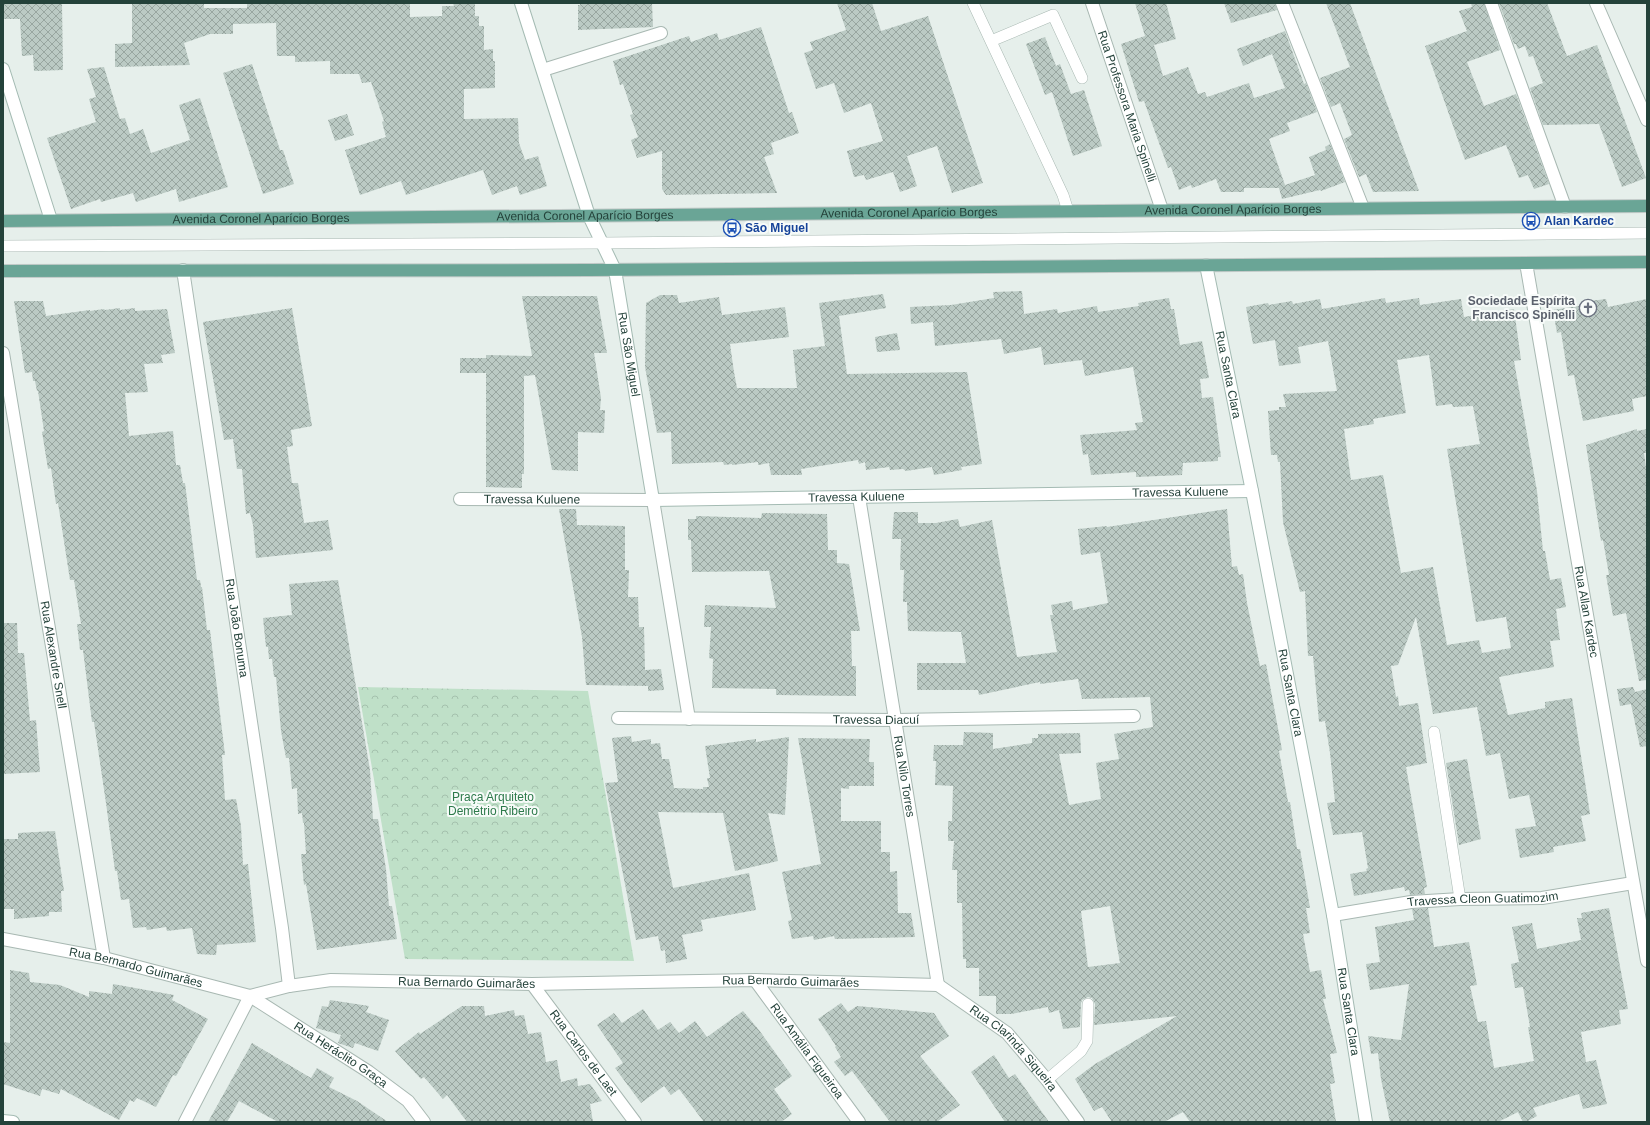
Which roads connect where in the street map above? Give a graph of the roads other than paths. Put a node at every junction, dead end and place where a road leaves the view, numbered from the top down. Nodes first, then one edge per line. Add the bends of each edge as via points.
1 (521, 3) edge
2 (974, 3) edge
3 (1092, 3) edge
4 (1282, 3) edge
5 (1491, 3) edge
6 (1596, 3) edge
7 (660, 33) dead end
8 (991, 41) junction
9 (3, 69) edge
10 (543, 70) junction
11 (1082, 78) dead end
12 (1647, 120) edge
13 (1565, 206) junction
14 (1647, 206) edge
15 (1362, 208) junction
16 (1162, 210) junction
17 (1068, 211) junction
18 (589, 216) junction
19 (51, 220) junction
20 (3, 221) edge
21 (1647, 233) edge
22 (602, 243) junction
23 (3, 246) edge
24 (1647, 262) edge
25 (1526, 263) junction
26 (1206, 265) junction
27 (183, 270) junction
28 (615, 270) junction
29 (3, 271) edge
30 (3, 353) edge
31 (1252, 491) junction
32 (859, 497) junction
33 (460, 499) dead end
34 (653, 500) junction
35 (1134, 716) dead end
36 (618, 718) dead end
37 (689, 719) junction
38 (895, 720) junction
39 (1434, 732) dead end
40 (1633, 883) junction
41 (1460, 899) junction
42 (1333, 915) junction
43 (3, 939) edge
44 (104, 958) junction
45 (1647, 961) edge
46 (755, 980) junction
47 (532, 984) junction
48 (938, 985) junction
49 (289, 986) junction
50 (250, 996) junction
51 (1088, 1004) dead end
52 (1047, 1080) junction
53 (3, 1121) edge
54 (13, 1122) edge
55 (185, 1122) edge
56 (424, 1122) edge
57 (635, 1122) edge
58 (859, 1122) edge
59 (1078, 1122) edge
60 (1366, 1122) edge

1 - 10 street, Rua São Miguel
2 - 8 lane
3 - 16 street, Rua Professora Maria Spinelli
4 - 15 street
5 - 13 street
6 - 12 street
7 - 10 street
8 - 11 lane via 1053,15
8 - 17 lane via 1063,195
9 - 19 street
10 - 18 street, Rua São Miguel
13 - 14 main road, Avenida Coronel Aparício Borges
13 - 15 main road, Avenida Coronel Aparício Borges
15 - 16 main road, Avenida Coronel Aparício Borges
16 - 17 main road, Avenida Coronel Aparício Borges
17 - 18 main road, Avenida Coronel Aparício Borges
18 - 19 main road, Avenida Coronel Aparício Borges
18 - 22 street, Rua São Miguel
19 - 20 main road, Avenida Coronel Aparício Borges
21 - 22 lane
22 - 23 lane
22 - 28 street, Rua São Miguel
24 - 25 main road
25 - 26 main road
25 - 40 street, Rua Allan Kardec
26 - 28 main road
26 - 31 street, Rua Santa Clara
27 - 28 main road
27 - 29 main road
27 - 49 street, Rua João Bonuma
28 - 34 street, Rua São Miguel
30 - 44 street, Rua Alexandre Snell
31 - 32 street, Travessa Kuluene
31 - 42 street, Rua Santa Clara
32 - 34 street, Travessa Kuluene
32 - 38 street, Rua Nilo Torres
33 - 34 street, Travessa Kuluene
34 - 37 street, Rua São Miguel
35 - 38 street, Travessa Diacuí
36 - 37 street, Travessa Diacuí
37 - 38 street, Travessa Diacuí
38 - 48 street, Rua Nilo Torres
39 - 41 lane
40 - 41 street, Travessa Cleon Guatimozim via 1542,898
40 - 45 street, Rua Allan Kardec
41 - 42 street, Travessa Cleon Guatimozim via 1411,902
42 - 60 street, Rua Santa Clara
43 - 44 street, Rua Bernardo Guimarães
44 - 50 street, Rua Bernardo Guimarães
46 - 47 street, Rua Bernardo Guimarães
46 - 48 street, Rua Bernardo Guimarães
46 - 58 street, Rua Amália Figueiroa
47 - 49 street, Rua Bernardo Guimarães via 331,980
47 - 57 street, Rua Carlos de Laet
48 - 52 street, Rua Clarinda Siqueira via 1006,1033
49 - 50 street, Rua Bernardo Guimarães
50 - 55 street
50 - 56 street, Rua Heráclito Graça via 369,1072 408,1101
51 - 52 lane via 1087,1042 1081,1051
52 - 59 street, Rua Clarinda Siqueira
53 - 54 street

